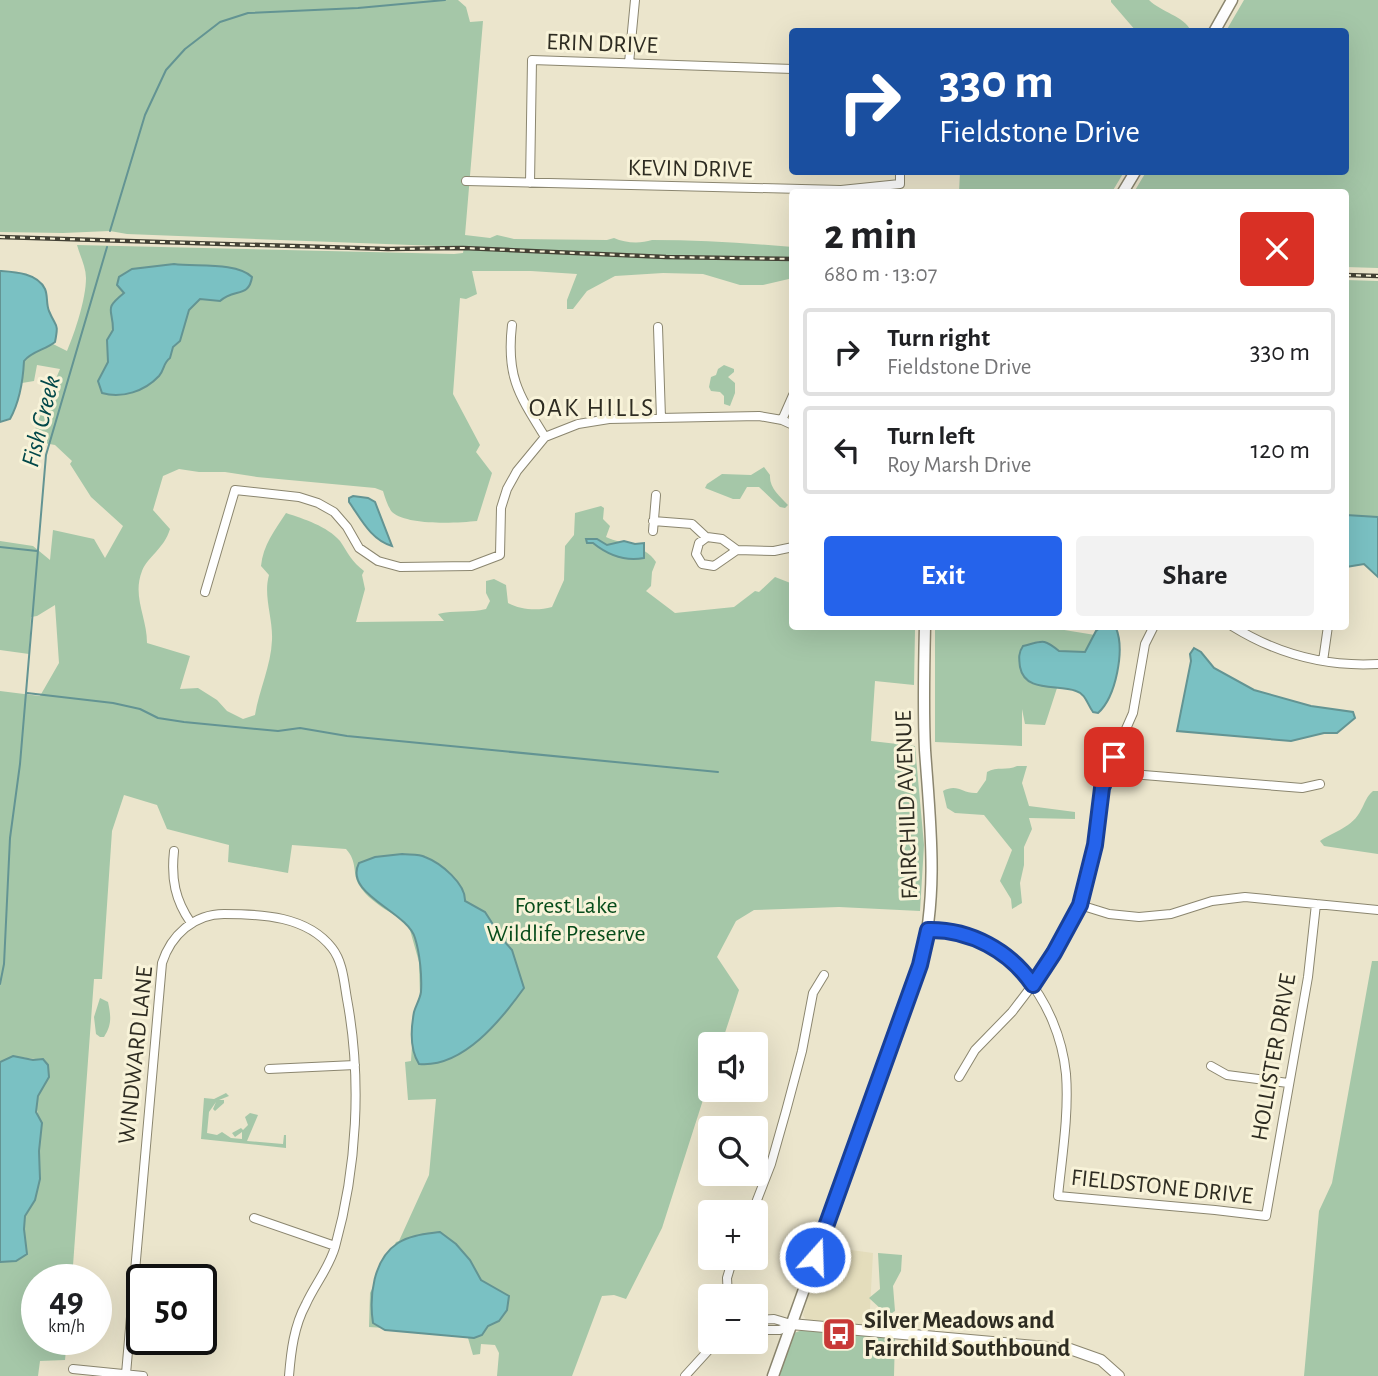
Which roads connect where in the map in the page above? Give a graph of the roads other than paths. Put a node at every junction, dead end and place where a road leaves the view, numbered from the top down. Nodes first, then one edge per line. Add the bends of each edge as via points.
1 (635, 0) edge
2 (1232, 0) edge
3 (1216, 28) edge
4 (629, 62) junction
5 (789, 69) edge
6 (900, 175) edge
7 (466, 181) dead end
8 (530, 183) junction
9 (797, 189) edge
10 (851, 189) edge
11 (512, 325) dead end
12 (658, 327) dead end
13 (789, 404) edge
14 (661, 418) junction
15 (782, 420) junction
16 (789, 423) edge
17 (545, 437) junction
18 (656, 495) dead end
19 (653, 521) junction
20 (653, 531) dead end
21 (706, 537) junction
22 (789, 548) edge
23 (737, 550) junction
24 (205, 592) dead end
25 (925, 630) edge
26 (1152, 630) edge
27 (1239, 630) edge
28 (1327, 630) edge
29 (1323, 661) junction
30 (1378, 664) edge
31 (1107, 772) junction
32 (1320, 784) dead end
33 (174, 851) dead end
34 (1316, 904) junction
35 (1080, 905) junction
36 (1378, 910) edge
37 (191, 923) junction
38 (928, 930) junction
39 (824, 975) dead end
40 (1033, 985) junction
41 (355, 1065) junction
42 (1211, 1066) dead end
43 (269, 1069) dead end
44 (959, 1077) dead end
45 (1288, 1083) junction
46 (757, 1200) edge
47 (1266, 1216) joint
48 (254, 1218) dead end
49 (335, 1246) junction
50 (768, 1319) edge
51 (791, 1324) junction
52 (768, 1330) edge
53 (705, 1354) edge
54 (73, 1369) dead end
55 (126, 1374) edge
56 (143, 1376) edge
57 (289, 1376) edge
58 (685, 1376) edge
59 (773, 1376) edge
60 (1119, 1376) edge

1 - 4 street
2 - 3 main road
4 - 5 street, ERIN DRIVE
4 - 8 street, ERIN DRIVE via 532,60
6 - 10 street, KEVIN DRIVE via 900,184
7 - 8 street, KEVIN DRIVE
8 - 9 street, KEVIN DRIVE
11 - 17 street via 509,358 519,396
12 - 14 street
13 - 15 street
14 - 15 street via 759,416
14 - 17 street via 578,424
15 - 16 street
17 - 24 street via 507,489 501,508 500,555 471,566 400,567 378,561 359,548 334,512 318,503 235,490
18 - 19 street
19 - 20 street
19 - 21 street via 692,524
21 - 23 street
21 - 23 street via 696,548 702,564 715,566
22 - 23 street
25 - 38 main road, FAIRCHILD AVENUE via 924,715 932,862
26 - 31 street via 1145,644 1133,713
27 - 29 street via 1269,646
28 - 29 street
29 - 30 street
31 - 32 street via 1302,788
31 - 35 street
33 - 37 street via 172,883
34 - 35 street via 1231,898 1171,914 1139,917
34 - 36 street
34 - 45 street, HOLLISTER DRIVE
35 - 40 street
37 - 41 street via 224,914 282,918 321,938 335,954 343,974
37 - 55 street, WINDWARD LANE via 169,945 161,970
38 - 40 street, FIELDSTONE DRIVE via 955,933 993,947
38 - 51 main road, FAIRCHILD AVENUE via 920,965
39 - 46 street via 813,993 787,1106
40 - 44 street via 975,1050
40 - 47 street, FIELDSTONE DRIVE via 1056,1032 1065,1071 1058,1196
41 - 43 street
41 - 49 street via 353,1150
42 - 45 street via 1227,1075
45 - 47 street, HOLLISTER DRIVE
48 - 49 street
49 - 57 street via 298,1322
50 - 51 street
51 - 52 street
51 - 59 main road, FAIRCHILD AVENUE
51 - 60 street via 1070,1349 1093,1356
53 - 58 street
54 - 55 street
55 - 56 street

